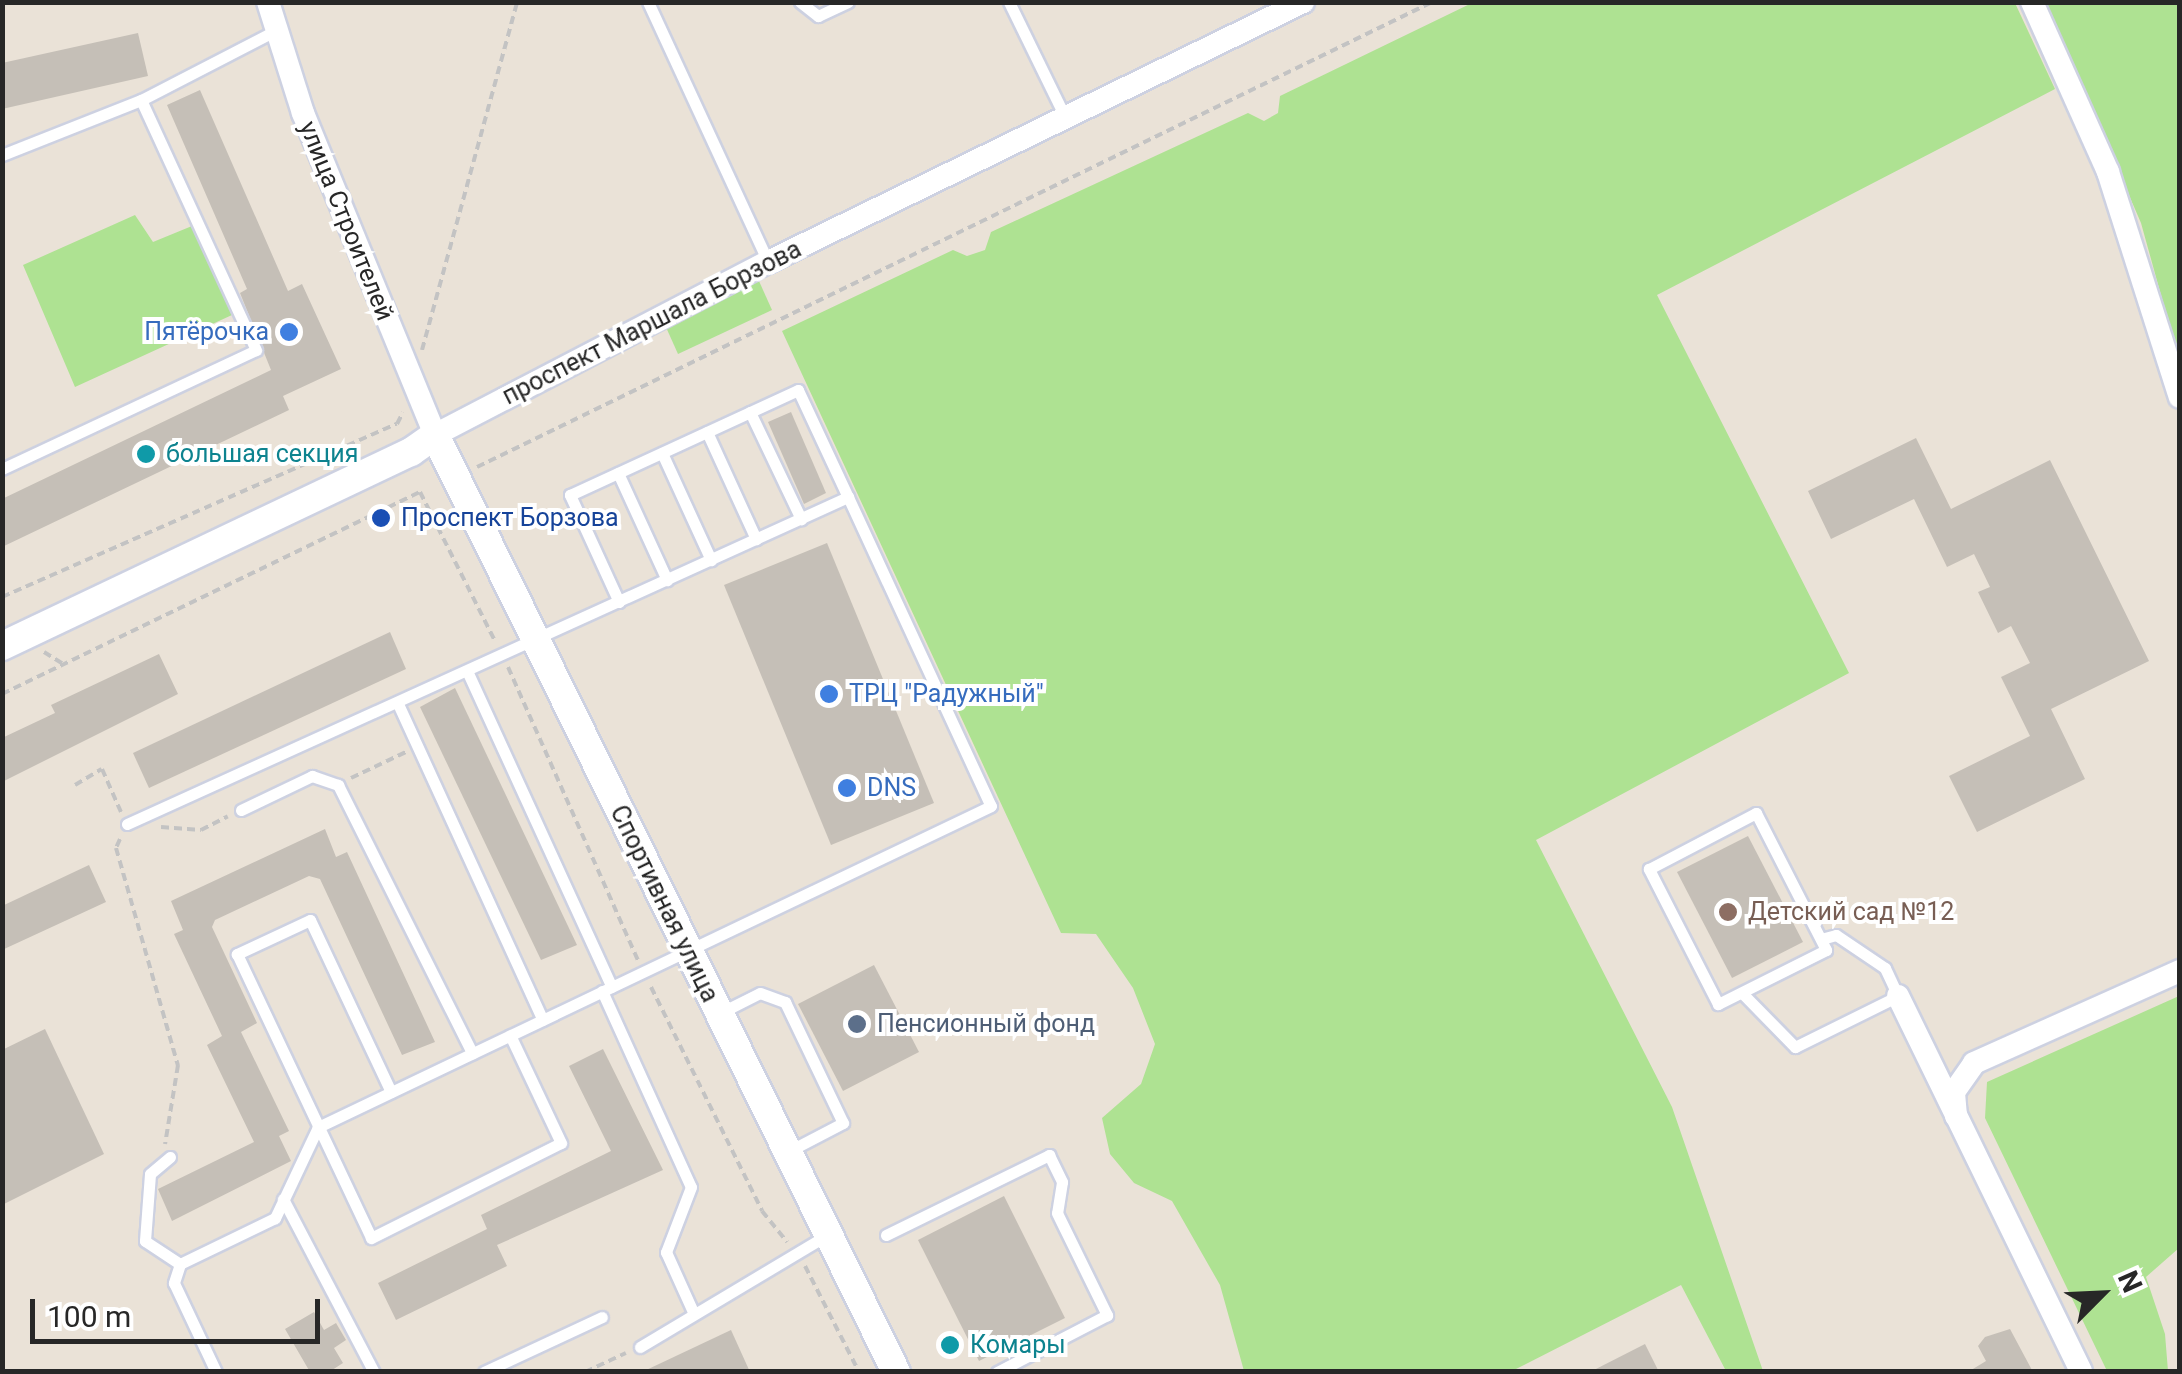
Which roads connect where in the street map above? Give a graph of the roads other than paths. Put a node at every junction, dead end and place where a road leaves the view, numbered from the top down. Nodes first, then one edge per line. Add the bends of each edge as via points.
1 (268, 2) edge
2 (648, 2) edge
3 (800, 2) edge
4 (848, 2) edge
5 (1009, 2) edge
6 (1303, 2) edge
7 (2032, 2) edge
8 (273, 32) junction
9 (141, 100) junction
10 (1066, 118) junction
11 (2, 155) edge
12 (768, 262) junction
13 (2180, 397) edge
14 (750, 412) junction
15 (707, 432) junction
16 (435, 435) junction
17 (662, 453) junction
18 (2, 469) edge
19 (618, 473) junction
20 (848, 497) junction
21 (801, 519) junction
22 (756, 539) junction
23 (711, 560) junction
24 (667, 580) junction
25 (620, 602) junction
26 (536, 640) junction
27 (2, 646) edge
28 (468, 672) junction
29 (399, 706) junction
30 (241, 810) road end
31 (127, 824) road end
32 (1825, 938) junction
33 (687, 951) junction
34 (2180, 971) edge
35 (607, 989) junction
36 (1744, 995) junction
37 (1898, 996) junction
38 (718, 1014) junction
39 (543, 1020) junction
40 (510, 1035) junction
41 (472, 1053) junction
42 (391, 1092) junction
43 (1956, 1119) junction
44 (318, 1127) junction
45 (787, 1152) junction
46 (170, 1158) road end
47 (284, 1199) junction
48 (828, 1234) junction
49 (886, 1235) dead end
50 (180, 1264) junction
51 (694, 1314) junction
52 (602, 1317) dead end
53 (640, 1347) road end
54 (216, 1372) edge
55 (374, 1372) edge
56 (484, 1372) edge
57 (896, 1372) edge
58 (998, 1372) edge
59 (2081, 1372) edge

1 - 8 street, улица Строителей
2 - 12 lane
3 - 4 lane via 818,16
5 - 10 lane
6 - 10 street, проспект Маршала Борзова
7 - 13 street via 2108,172
8 - 9 lane
8 - 16 street, улица Строителей
9 - 11 lane
9 - 18 lane via 256,350
10 - 12 street, проспект Маршала Борзова
12 - 16 street, проспект Маршала Борзова
14 - 15 lane
14 - 20 lane via 798,390
14 - 21 lane
15 - 17 lane
15 - 22 lane
16 - 26 street, Спортивная улица
16 - 27 street, проспект Маршала Борзова via 412,452
17 - 19 lane
17 - 23 lane
19 - 24 lane
19 - 25 lane via 570,495
20 - 21 lane
20 - 33 lane via 991,806
21 - 22 lane
22 - 23 lane
23 - 24 lane
24 - 25 lane
25 - 26 lane
26 - 28 lane
26 - 33 street, Спортивная улица
28 - 29 lane
28 - 35 lane
29 - 31 lane
29 - 39 lane
30 - 41 lane via 312,776 338,784
32 - 36 lane via 1818,956
32 - 36 lane via 1756,814 1654,862 1650,879 1711,998 1727,1004
32 - 37 lane via 1836,935 1885,968
33 - 35 lane
33 - 38 street, Спортивная улица
34 - 43 street via 1974,1062 1954,1092
35 - 39 lane
35 - 51 lane via 691,1187 666,1252
36 - 37 lane via 1795,1047
37 - 43 street
38 - 45 street, Спортивная улица
38 - 45 lane via 760,992 784,1002 842,1123
39 - 40 lane
40 - 41 lane
40 - 44 lane via 561,1143 371,1238
41 - 42 lane
42 - 44 lane
42 - 44 lane via 310,920 238,954
43 - 59 street
44 - 47 lane
45 - 48 street, Спортивная улица
46 - 50 lane via 150,1174 145,1241
47 - 50 lane via 274,1218
47 - 55 lane
48 - 51 lane
48 - 57 street, Спортивная улица
49 - 58 lane via 1049,1154 1062,1182 1056,1213 1107,1314
50 - 54 lane via 174,1283
51 - 53 lane
52 - 56 lane

